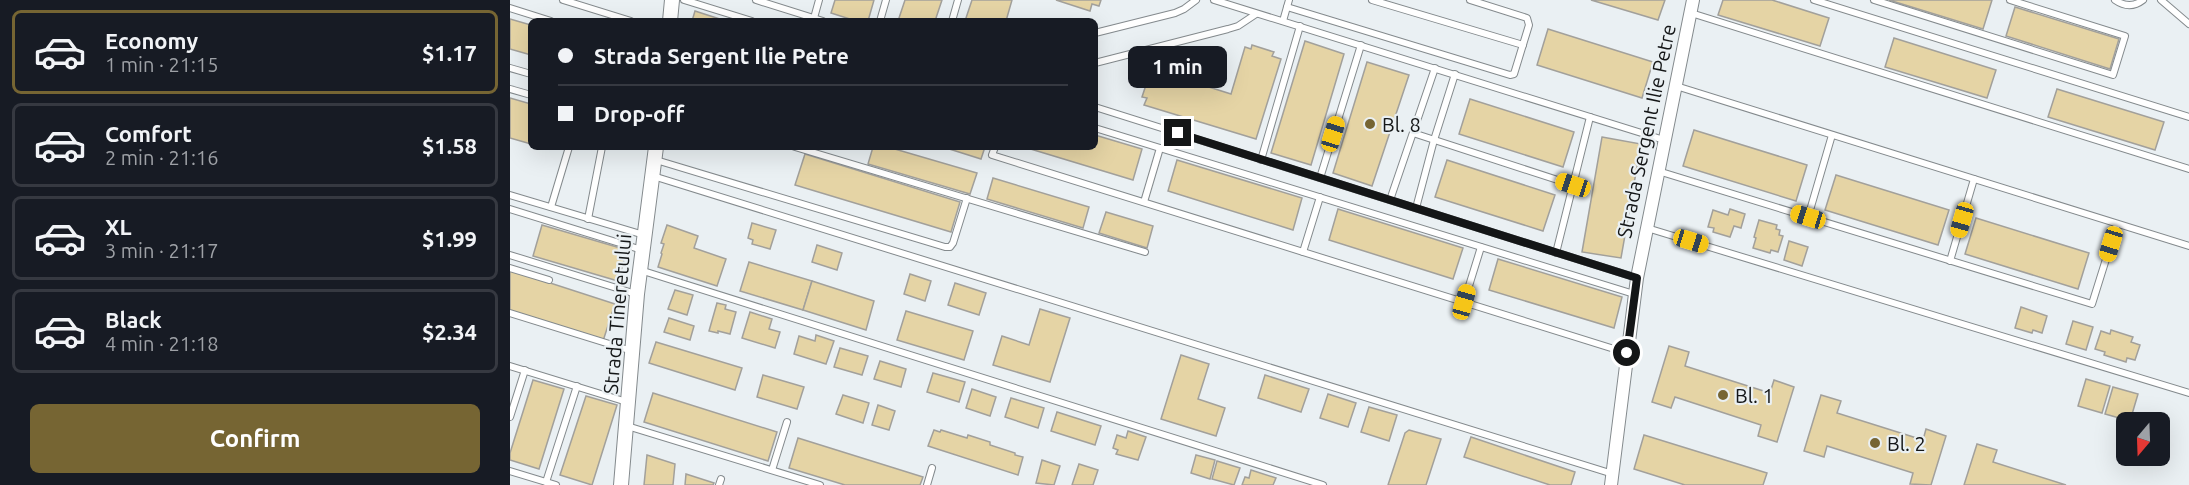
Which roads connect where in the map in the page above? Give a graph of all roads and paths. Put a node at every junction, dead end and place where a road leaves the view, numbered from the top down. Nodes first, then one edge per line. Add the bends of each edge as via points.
1 (563, 0) edge
2 (672, 0) edge
3 (684, 0) edge
4 (756, 0) edge
5 (819, 0) edge
6 (886, 0) edge
7 (958, 0) edge
8 (1196, 0) edge
9 (1214, 0) edge
10 (1372, 0) edge
11 (1470, 0) edge
12 (1693, 0) edge
13 (1814, 0) edge
14 (1874, 0) edge
15 (2010, 0) edge
16 (2115, 0) edge
17 (2143, 0) edge
18 (2161, 0) edge
19 (1288, 4) edge
20 (510, 8) edge
21 (1691, 13) junction
22 (1256, 14) junction
23 (542, 18) edge
24 (621, 18) edge
25 (670, 18) edge
26 (742, 18) edge
27 (814, 18) joint
28 (881, 18) edge
29 (953, 18) edge
30 (1283, 21) junction
31 (2189, 24) edge
32 (1300, 26) junction
33 (1098, 32) edge
34 (1360, 45) junction
35 (1523, 45) junction
36 (1098, 62) edge
37 (510, 68) edge
38 (1435, 68) junction
39 (528, 73) edge
40 (1455, 75) junction
41 (1675, 86) junction
42 (510, 89) edge
43 (528, 94) edge
44 (1098, 108) edge
45 (1590, 117) junction
46 (2189, 117) edge
47 (1098, 129) edge
48 (1413, 133) junction
49 (1832, 135) junction
50 (1434, 140) junction
51 (1664, 141) junction
52 (1160, 148) junction
53 (568, 150) edge
54 (601, 150) edge
55 (805, 150) edge
56 (994, 150) edge
57 (655, 153) edge
58 (1261, 160) junction
59 (2189, 169) edge
60 (1658, 171) junction
61 (652, 176) junction
62 (1320, 178) junction
63 (1974, 179) junction
64 (1573, 185) junction
65 (510, 195) edge
66 (1320, 197) junction
67 (967, 198) junction
68 (1390, 200) junction
69 (1144, 202) junction
70 (551, 207) junction
71 (1416, 208) junction
72 (510, 209) edge
73 (1808, 217) junction
74 (588, 219) junction
75 (2117, 224) junction
76 (1646, 227) junction
77 (643, 243) junction
78 (2189, 246) edge
79 (1481, 247) junction
80 (1145, 252) dead end
81 (1303, 252) junction
82 (1556, 253) junction
83 (510, 255) edge
84 (1950, 261) junction
85 (510, 268) edge
86 (640, 270) junction
87 (1637, 278) junction
88 (549, 280) dead end
89 (637, 294) junction
90 (1634, 294) junction
91 (1464, 302) junction
92 (510, 313) edge
93 (632, 351) junction
94 (1627, 353) junction
95 (510, 366) edge
96 (525, 370) junction
97 (577, 386) junction
98 (2189, 393) edge
99 (628, 402) junction
100 (510, 417) edge
101 (787, 422) dead end
102 (627, 426) junction
103 (932, 468) dead end
104 (772, 470) junction
105 (510, 471) edge
106 (1612, 480) edge
107 (546, 482) junction
108 (556, 485) edge
109 (621, 485) edge
110 (820, 485) edge
111 (927, 485) edge
112 (1323, 485) edge

1 - 24 lane
2 - 25 street
3 - 26 lane
4 - 27 lane
5 - 27 lane
6 - 28 lane
7 - 29 lane
8 - 33 lane via 1175,13
9 - 22 lane
10 - 35 lane
11 - 35 lane via 1527,18
12 - 21 street, Strada Sergent Ilie Petre
13 - 46 lane
14 - 15 lane via 2113,75 2125,36
16 - 17 lane via 2129,6
18 - 31 lane
19 - 30 lane
19 - 35 lane via 1510,75 1516,71
20 - 23 lane
21 - 41 street, Strada Sergent Ilie Petre
21 - 59 lane
22 - 30 lane
22 - 36 lane via 1238,26
30 - 32 lane
32 - 34 lane
32 - 58 lane
34 - 38 lane
34 - 62 lane
37 - 39 lane
38 - 40 lane
38 - 48 lane
40 - 45 lane
40 - 50 lane
41 - 49 lane
41 - 51 street, Strada Sergent Ilie Petre
42 - 43 lane
44 - 58 lane
45 - 51 lane
45 - 64 lane
47 - 52 lane
48 - 50 lane
48 - 68 lane
49 - 63 lane
49 - 73 lane
50 - 64 lane
50 - 71 lane
51 - 60 street, Strada Sergent Ilie Petre
52 - 66 lane
52 - 69 lane
53 - 70 lane
54 - 74 lane
55 - 67 lane
56 - 69 lane via 992,155
57 - 61 street, Strada Tineretului
57 - 67 lane via 950,248
58 - 62 lane
60 - 73 lane
60 - 76 street, Strada Sergent Ilie Petre
61 - 77 street, Strada Tineretului
61 - 106 lane
62 - 68 lane
63 - 75 lane
63 - 84 lane
64 - 82 lane
65 - 70 lane
66 - 79 lane
66 - 81 lane
67 - 80 lane
68 - 71 lane
69 - 81 lane
70 - 74 lane
71 - 82 lane
72 - 77 lane
73 - 84 lane
74 - 77 lane
75 - 78 lane
75 - 84 lane via 2092,304
76 - 87 street, Strada Sergent Ilie Petre
76 - 98 lane
77 - 86 street, Strada Tineretului
79 - 90 lane
79 - 91 lane
81 - 91 lane
82 - 87 lane
83 - 89 lane
85 - 88 lane
86 - 89 street, Strada Tineretului
86 - 112 lane
87 - 90 street, Strada Sergent Ilie Petre
89 - 93 street, Strada Tineretului
90 - 94 street, Strada Sergent Ilie Petre
91 - 94 lane
92 - 93 lane
93 - 99 street, Strada Tineretului
94 - 106 street, Strada Sergent Ilie Petre
95 - 96 lane
96 - 97 lane
96 - 100 lane
97 - 99 lane
97 - 107 lane
99 - 102 street, Strada Tineretului
101 - 104 lane
102 - 104 lane
102 - 109 street, Strada Tineretului
103 - 111 lane
104 - 110 lane
105 - 107 lane
107 - 108 lane

